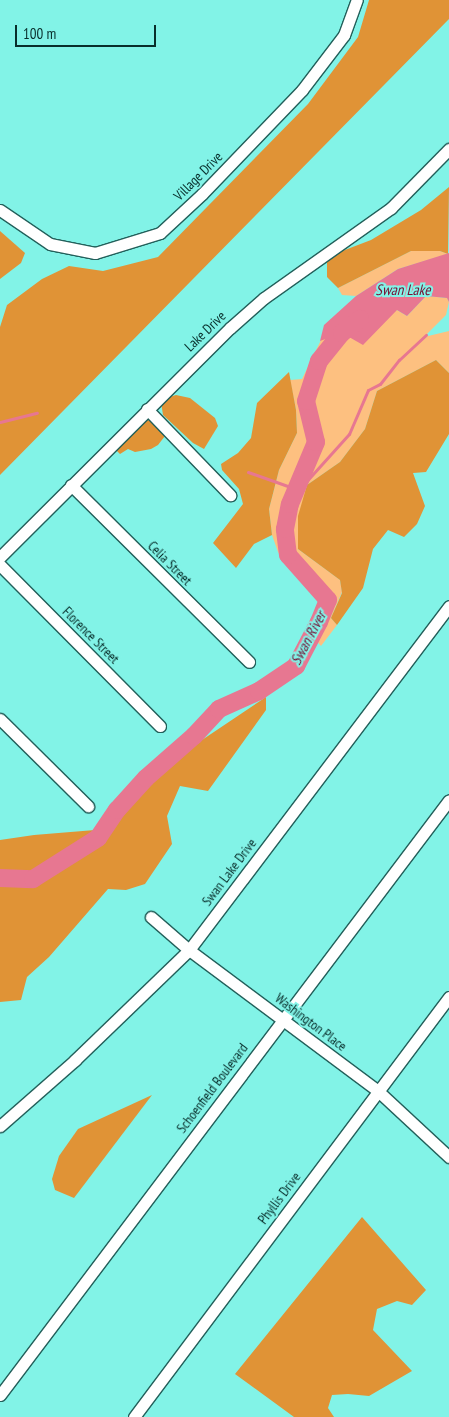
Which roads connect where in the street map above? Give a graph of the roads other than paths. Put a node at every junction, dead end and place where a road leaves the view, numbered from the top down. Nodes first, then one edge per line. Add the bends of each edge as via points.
1 (357, 0) edge
2 (449, 149) edge
3 (0, 210) edge
4 (147, 410) junction
5 (71, 485) junction
6 (230, 495) dead end
7 (0, 557) edge
8 (0, 565) edge
9 (449, 606) edge
10 (249, 662) dead end
11 (0, 719) edge
12 (160, 726) dead end
13 (449, 800) edge
14 (88, 806) dead end
15 (151, 917) dead end
16 (189, 950) junction
17 (449, 997) edge
18 (283, 1019) junction
19 (378, 1092) junction
20 (0, 1126) edge
21 (449, 1157) edge
22 (0, 1395) edge
23 (134, 1417) edge

1 - 3 street, Village Drive via 344,36 302,90 204,193 160,233 95,253 50,244
2 - 4 street, Lake Drive via 391,208 264,298
4 - 5 street, Lake Drive
4 - 6 street
5 - 7 street, Lake Drive
5 - 10 street, Celia Street
8 - 12 street, Florence Street
9 - 16 street, Swan Lake Drive
11 - 14 street
13 - 18 street, Schoenfield Boulevard
15 - 16 street, Washington Place
16 - 18 street, Washington Place
16 - 20 street, Swan Lake Drive via 76,1060
17 - 19 street, Phyllis Drive
18 - 19 street, Washington Place
18 - 22 street, Schoenfield Boulevard
19 - 21 street, Washington Place
19 - 23 street, Phyllis Drive

